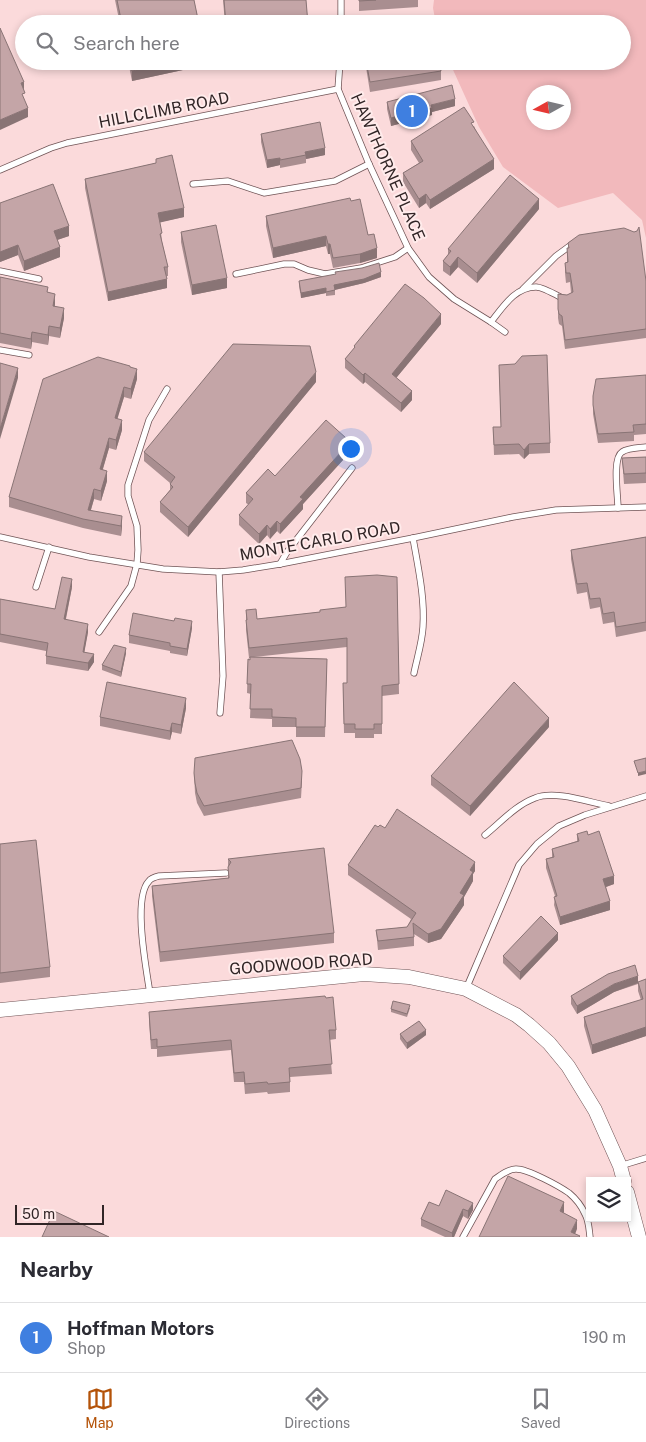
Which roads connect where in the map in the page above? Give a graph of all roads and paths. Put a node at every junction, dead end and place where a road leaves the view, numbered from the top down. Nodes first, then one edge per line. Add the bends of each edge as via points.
1 (341, 0) edge
2 (341, 15) edge
3 (339, 70) edge
4 (338, 90) junction
5 (369, 164) junction
6 (0, 170) edge
7 (193, 184) dead end
8 (577, 240) edge
9 (408, 248) junction
10 (0, 271) edge
11 (236, 274) dead end
12 (39, 278) dead end
13 (523, 289) junction
14 (566, 300) edge
15 (492, 322) junction
16 (505, 332) dead end
17 (0, 350) edge
18 (29, 355) dead end
19 (167, 389) dead end
20 (646, 447) edge
21 (352, 468) dead end
22 (646, 507) edge
23 (618, 508) junction
24 (0, 537) edge
25 (413, 538) junction
26 (49, 547) junction
27 (137, 564) junction
28 (280, 564) junction
29 (219, 572) junction
30 (36, 588) dead end
31 (99, 632) dead end
32 (414, 673) dead end
33 (220, 713) dead end
34 (646, 796) edge
35 (611, 807) junction
36 (485, 835) dead end
37 (226, 873) edge
38 (466, 989) junction
39 (150, 994) junction
40 (0, 1010) edge
41 (646, 1158) edge
42 (620, 1166) junction
43 (623, 1177) edge
44 (631, 1207) edge
45 (463, 1237) edge
46 (590, 1237) edge
47 (639, 1237) edge

1 - 2 lane
3 - 4 lane
4 - 5 lane, HAWTHORNE PLACE
4 - 6 lane, HILLCLIMB ROAD via 67,143
5 - 7 lane via 335,181 264,193 228,181
5 - 9 lane, HAWTHORNE PLACE
8 - 13 lane
9 - 11 lane via 395,257 361,268 325,274 294,264
9 - 15 lane, HAWTHORNE PLACE via 429,277 454,299
10 - 12 lane
13 - 14 lane via 537,286
13 - 15 lane via 510,298
15 - 16 lane, HAWTHORNE PLACE
17 - 18 lane
19 - 27 lane via 149,420 128,485 137,526
20 - 23 lane via 623,451 618,456
21 - 28 lane
22 - 23 lane, MONTE CARLO ROAD
23 - 25 lane, MONTE CARLO ROAD via 556,510
24 - 26 lane, MONTE CARLO ROAD
25 - 28 lane, MONTE CARLO ROAD
25 - 32 lane via 423,611 423,629
26 - 27 lane, MONTE CARLO ROAD
26 - 30 lane
27 - 29 lane, MONTE CARLO ROAD
27 - 31 lane via 131,586
28 - 29 lane, MONTE CARLO ROAD
29 - 33 lane via 223,676
34 - 35 lane
35 - 36 lane via 558,796 536,798 514,810
35 - 38 lane via 559,826 519,865
37 - 39 lane via 159,876 148,882 142,897 141,920
38 - 39 street, GOODWOOD ROAD via 409,977 364,974
38 - 42 street, GOODWOOD ROAD via 516,1015 549,1043 568,1066 595,1110
39 - 40 street, GOODWOOD ROAD
41 - 42 lane
42 - 43 street, GOODWOOD ROAD
44 - 47 street
45 - 46 lane via 495,1179 516,1169 569,1193 585,1214

